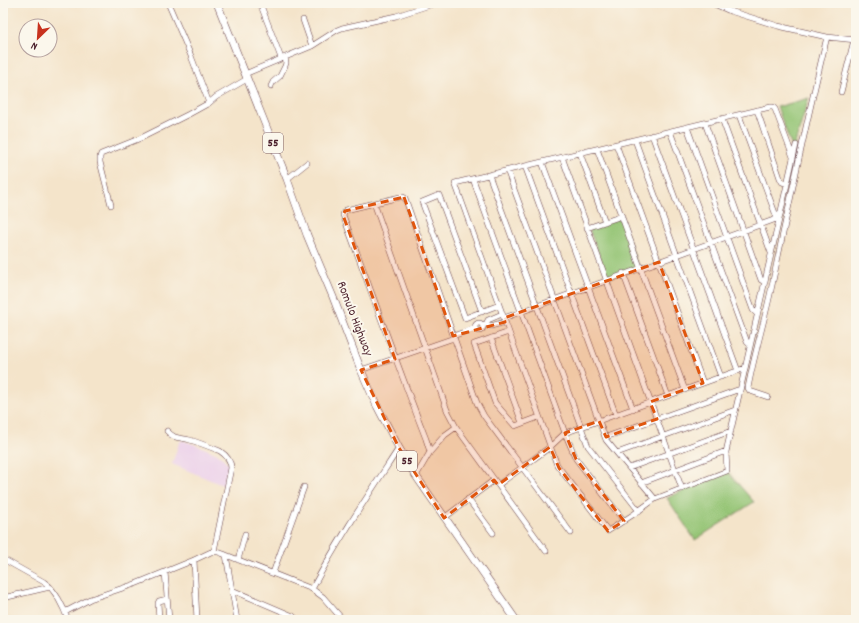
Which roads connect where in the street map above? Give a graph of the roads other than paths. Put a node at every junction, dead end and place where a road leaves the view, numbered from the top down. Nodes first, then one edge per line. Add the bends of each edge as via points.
1 (168, 3) edge
2 (217, 3) edge
3 (260, 3) edge
4 (436, 3) edge
5 (712, 3) edge
6 (303, 20) dead end
7 (826, 37) junction
8 (855, 40) edge
9 (312, 46) junction
10 (283, 57) junction
11 (246, 76) junction
12 (271, 86) dead end
13 (841, 92) dead end
14 (209, 103) junction
15 (757, 110) junction
16 (739, 114) junction
17 (722, 119) junction
18 (705, 123) junction
19 (688, 127) junction
20 (670, 131) junction
21 (652, 136) junction
22 (635, 140) junction
23 (616, 144) junction
24 (796, 145) dead end
25 (597, 149) junction
26 (580, 153) junction
27 (562, 157) junction
28 (793, 157) junction
29 (542, 162) junction
30 (307, 164) dead end
31 (525, 166) junction
32 (507, 170) junction
33 (490, 175) junction
34 (287, 179) junction
35 (473, 179) junction
36 (787, 184) junction
37 (374, 204) junction
38 (111, 205) dead end
39 (622, 216) junction
40 (778, 219) junction
41 (605, 222) junction
42 (760, 224) junction
43 (587, 228) junction
44 (744, 231) junction
45 (727, 237) junction
46 (710, 243) junction
47 (693, 249) junction
48 (771, 254) junction
49 (677, 255) junction
50 (659, 262) junction
51 (641, 268) junction
52 (623, 273) junction
53 (606, 281) junction
54 (764, 282) junction
55 (588, 287) junction
56 (572, 293) junction
57 (554, 299) junction
58 (499, 305) junction
59 (537, 306) junction
60 (482, 312) junction
61 (521, 312) junction
62 (757, 314) junction
63 (504, 318) junction
64 (509, 332) junction
65 (454, 338) junction
66 (491, 338) junction
67 (750, 345) junction
68 (425, 348) junction
69 (395, 358) junction
70 (745, 368) junction
71 (361, 370) junction
72 (738, 371) junction
73 (721, 377) junction
74 (703, 383) junction
75 (740, 389) junction
76 (685, 390) junction
77 (668, 396) junction
78 (768, 397) dead end
79 (650, 402) junction
80 (632, 409) junction
81 (735, 410) junction
82 (616, 415) junction
83 (539, 417) junction
84 (657, 419) junction
85 (599, 421) junction
86 (522, 423) junction
87 (456, 427) junction
88 (581, 427) junction
89 (167, 431) dead end
90 (730, 431) junction
91 (565, 433) junction
92 (663, 436) junction
93 (606, 438) junction
94 (550, 447) junction
95 (399, 448) junction
96 (726, 451) junction
97 (430, 452) junction
98 (617, 453) junction
99 (669, 453) junction
100 (522, 467) junction
101 (629, 468) junction
102 (675, 470) junction
103 (416, 476) junction
104 (494, 480) junction
105 (641, 483) junction
106 (498, 485) junction
107 (304, 487) dead end
108 (682, 489) junction
109 (468, 499) junction
110 (655, 499) junction
111 (639, 511) junction
112 (444, 518) junction
113 (624, 521) junction
114 (493, 533) dead end
115 (570, 533) dead end
116 (245, 534) dead end
117 (214, 551) junction
118 (546, 551) dead end
119 (226, 555) junction
120 (3, 559) edge
121 (194, 560) junction
122 (238, 560) junction
123 (165, 572) junction
124 (273, 573) junction
125 (50, 587) junction
126 (312, 589) junction
127 (232, 590) junction
128 (3, 598) edge
129 (168, 599) junction
130 (65, 612) junction
131 (68, 620) edge
132 (159, 620) edge
133 (169, 620) edge
134 (197, 620) edge
135 (237, 620) edge
136 (294, 620) edge
137 (343, 620) edge
138 (516, 620) edge

1 - 14 street
2 - 11 highway, Romulo Highway / 55
3 - 10 street
4 - 9 street via 396,16 342,28
5 - 7 street via 778,26
6 - 9 street
7 - 8 street
7 - 78 street via 748,388
8 - 13 street
9 - 10 street
10 - 11 street
10 - 12 street via 285,66
11 - 14 street
11 - 34 highway, Romulo Highway / 55
14 - 38 street via 141,138 101,154 100,162
15 - 16 street
15 - 28 street via 770,107 775,109
15 - 36 street via 780,178
16 - 17 street
16 - 40 street
17 - 18 street
17 - 42 street
18 - 19 street
18 - 44 street
19 - 20 street
19 - 45 street
20 - 21 street
20 - 46 street
21 - 22 street
21 - 47 street
22 - 23 street
22 - 49 street
23 - 25 street
23 - 50 street
24 - 28 street
25 - 26 street
25 - 39 street
26 - 27 street
26 - 41 street
27 - 29 street
27 - 43 street
28 - 36 street
29 - 31 street
29 - 55 street
30 - 34 street
31 - 32 street
31 - 56 street
32 - 33 street
32 - 57 street
33 - 35 street
33 - 59 street
34 - 71 highway, Romulo Highway / 55
35 - 58 street via 455,183
35 - 61 street
36 - 40 street
37 - 65 street via 405,198
37 - 68 street
37 - 69 street via 346,210 343,215
39 - 41 street
39 - 51 street
40 - 42 street
40 - 48 street
41 - 43 street
42 - 44 street
42 - 48 street
43 - 53 street
44 - 45 street
44 - 54 street via 761,280
45 - 46 street
45 - 62 street via 753,310
46 - 47 street
46 - 67 street
47 - 49 street
47 - 72 street
48 - 54 street
49 - 50 street
49 - 73 street
50 - 51 street
50 - 74 street
51 - 52 street
51 - 76 street
52 - 53 street
52 - 77 street
53 - 55 street
53 - 79 street
54 - 62 street
55 - 56 street
55 - 80 street
56 - 57 street
56 - 82 street
57 - 59 street
57 - 85 street
58 - 60 street
58 - 63 street
59 - 61 street
59 - 88 street
60 - 60 street via 465,318 422,202 439,196
61 - 63 street
61 - 91 street
62 - 67 street
63 - 64 street
63 - 65 street via 491,326 484,325 480,331 474,328
64 - 66 street
64 - 83 street
65 - 68 street
65 - 100 street via 481,411
66 - 86 street
66 - 86 street via 474,344 495,403 515,426
67 - 70 street
68 - 69 street
68 - 87 street via 447,410
69 - 71 street
69 - 97 street
70 - 72 street
70 - 75 street
71 - 95 highway, Romulo Highway / 55
72 - 73 street
73 - 74 street
74 - 76 street
75 - 81 street
75 - 84 street
76 - 77 street
77 - 79 street
79 - 80 street
79 - 84 street
80 - 82 street
81 - 90 street
81 - 92 street
82 - 85 street
83 - 86 street
83 - 94 street
84 - 92 street
84 - 93 street
85 - 88 street
85 - 93 street
87 - 97 street
87 - 104 street
88 - 91 street
88 - 111 street via 588,446
89 - 117 street via 171,436 220,451 231,464
90 - 96 street
90 - 99 street
91 - 94 street
91 - 113 street via 576,460
92 - 98 street
92 - 99 street
93 - 98 street
94 - 100 street
94 - 113 street via 559,468 608,531
95 - 103 highway, Romulo Highway / 55
95 - 126 street
96 - 102 street
96 - 108 street via 727,471
97 - 103 street
98 - 101 street
99 - 101 street
99 - 102 street
100 - 106 street
100 - 115 street
101 - 105 street
102 - 105 street
102 - 108 street
103 - 112 highway, Romulo Highway / 55
104 - 106 street
104 - 109 street
105 - 110 street
106 - 118 street
107 - 124 street
108 - 110 street
109 - 112 street
109 - 114 street
110 - 111 street
111 - 113 street
112 - 138 highway, Romulo Highway / 55
116 - 122 street
117 - 119 street
117 - 121 street
119 - 122 street
119 - 127 street
120 - 125 street
121 - 123 street
121 - 134 street
122 - 124 street
123 - 129 street
123 - 130 street via 90,599
124 - 126 street
125 - 128 street
125 - 130 street
126 - 137 street via 323,597
127 - 135 street
127 - 136 street via 293,616
129 - 132 street via 158,603
129 - 133 street
130 - 131 street

